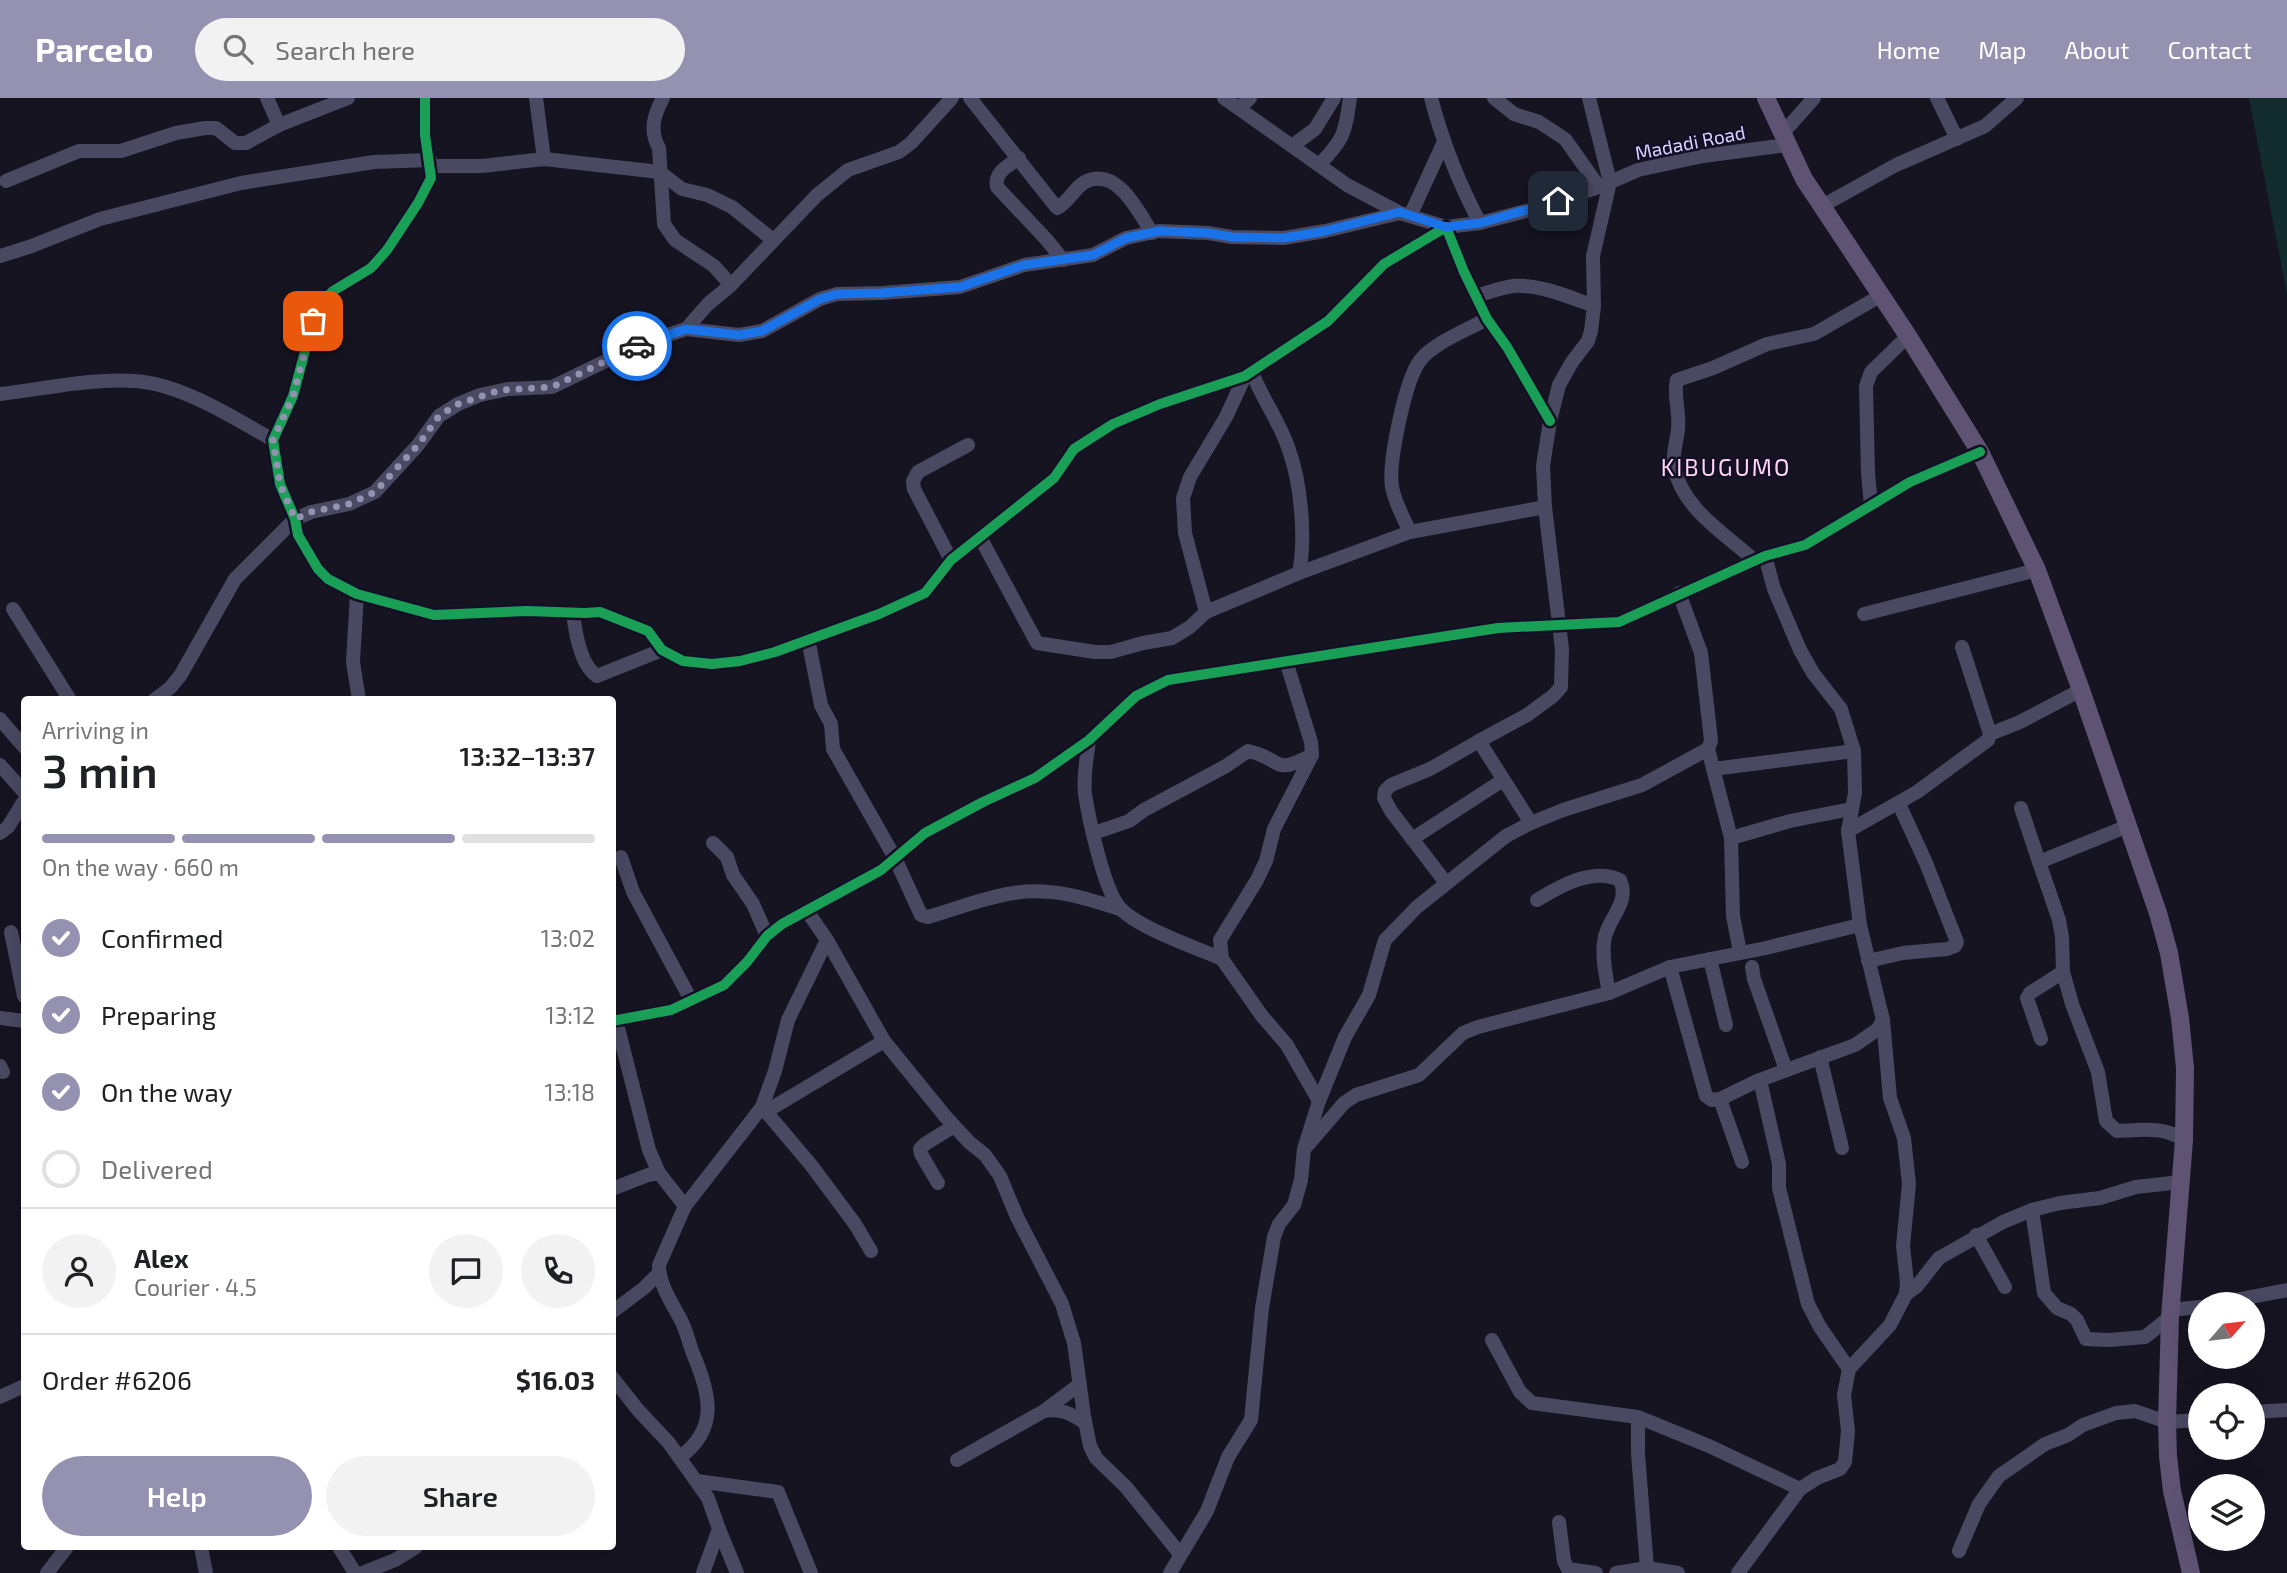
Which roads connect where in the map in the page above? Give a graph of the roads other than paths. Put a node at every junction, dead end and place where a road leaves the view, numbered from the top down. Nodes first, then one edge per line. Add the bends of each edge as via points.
1 (267, 98) edge
2 (348, 98) edge
3 (425, 98) edge
4 (536, 98) edge
5 (663, 98) edge
6 (952, 98) edge
7 (970, 98) edge
8 (1224, 98) edge
9 (1334, 98) edge
10 (1350, 98) edge
11 (1431, 98) edge
12 (1494, 98) edge
13 (1589, 98) edge
14 (1766, 98) edge
15 (1814, 98) edge
16 (1937, 98) edge
17 (2017, 98) edge
18 (1244, 103) edge
19 (279, 125) junction
20 (1957, 139) junction
21 (1785, 140) junction
22 (1443, 144) junction
23 (1292, 146) junction
24 (1019, 158) junction
25 (544, 159) junction
26 (430, 163) junction
27 (1319, 165) junction
28 (661, 173) junction
29 (6, 181) dead end
30 (1605, 184) junction
31 (1822, 206) junction
32 (1405, 214) junction
33 (1480, 223) junction
34 (1446, 227) junction
35 (1152, 233) junction
36 (773, 240) junction
37 (0, 256) edge
38 (1063, 260) junction
39 (731, 285) junction
40 (1475, 296) junction
41 (1880, 296) junction
42 (1594, 306) junction
43 (1486, 319) junction
44 (686, 329) junction
45 (1908, 336) junction
46 (1248, 374) junction
47 (0, 394) edge
48 (1549, 421) junction
49 (273, 440) junction
50 (968, 445) dead end
51 (1980, 452) junction
52 (1871, 505) junction
53 (1545, 507) junction
54 (295, 519) junction
55 (1410, 532) junction
56 (980, 537) junction
57 (1760, 558) junction
58 (951, 560) junction
59 (2037, 570) junction
60 (1299, 573) junction
61 (1679, 593) junction
62 (357, 594) junction
63 (13, 609) dead end
64 (573, 612) junction
65 (1206, 612) junction
66 (1864, 614) dead end
67 (1560, 624) junction
68 (808, 639) junction
69 (1962, 647) dead end
70 (662, 650) junction
71 (1286, 661) junction
72 (2081, 690) junction
73 (67, 696) edge
74 (159, 696) edge
75 (358, 696) edge
76 (0, 719) edge
77 (1990, 734) junction
78 (1089, 740) junction
79 (1479, 741) junction
80 (21, 744) edge
81 (1708, 749) junction
82 (1854, 751) junction
83 (1312, 755) junction
84 (0, 765) edge
85 (1713, 769) junction
86 (1503, 780) junction
87 (21, 789) edge
88 (1899, 804) junction
89 (21, 806) edge
90 (2021, 808) dead end
91 (1851, 809) junction
92 (1531, 822) junction
93 (2128, 826) junction
94 (1847, 831) junction
95 (0, 833) edge
96 (1094, 833) junction
97 (1731, 838) junction
98 (1412, 839) junction
99 (713, 843) dead end
100 (621, 857) dead end
101 (895, 858) junction
102 (2039, 862) junction
103 (1446, 883) junction
104 (1536, 900) dead end
105 (1122, 910) junction
106 (807, 911) junction
107 (1860, 925) junction
108 (11, 932) dead end
109 (767, 936) junction
110 (827, 940) junction
111 (1740, 952) junction
112 (1710, 958) junction
113 (1222, 959) junction
114 (1868, 961) junction
115 (1670, 967) junction
116 (1752, 967) dead end
117 (2063, 972) junction
118 (21, 981) edge
119 (1609, 993) junction
120 (691, 1000) junction
121 (0, 1018) edge
122 (1883, 1020) junction
123 (21, 1021) edge
124 (616, 1021) edge
125 (1726, 1025) dead end
126 (616, 1028) edge
127 (2041, 1039) dead end
128 (884, 1041) junction
129 (1820, 1057) junction
130 (1786, 1070) junction
131 (1760, 1080) junction
132 (1720, 1099) junction
133 (1319, 1101) junction
134 (764, 1109) junction
135 (954, 1126) junction
136 (2185, 1140) junction
137 (1842, 1148) dead end
138 (1304, 1149) junction
139 (1742, 1161) dead end
140 (659, 1174) junction
141 (2181, 1182) junction
142 (938, 1183) dead end
143 (616, 1187) edge
144 (685, 1206) junction
145 (2032, 1210) junction
146 (1976, 1235) junction
147 (871, 1251) dead end
148 (659, 1273) junction
149 (2005, 1287) dead end
150 (2287, 1290) edge
151 (1906, 1294) junction
152 (2265, 1294) edge
153 (616, 1309) edge
154 (2188, 1309) edge
155 (2170, 1313) junction
156 (1492, 1340) dead end
157 (1849, 1369) junction
158 (616, 1382) edge
159 (1080, 1384) junction
160 (21, 1387) edge
161 (0, 1397) edge
162 (2287, 1410) edge
163 (1044, 1411) junction
164 (2265, 1411) edge
165 (1638, 1417) junction
166 (2188, 1421) edge
167 (2167, 1422) junction
168 (1085, 1423) junction
169 (680, 1457) junction
170 (957, 1460) dead end
171 (697, 1481) junction
172 (1800, 1489) junction
173 (1559, 1522) dead end
174 (719, 1529) junction
175 (65, 1550) edge
176 (202, 1550) edge
177 (341, 1550) edge
178 (411, 1550) edge
179 (1959, 1551) dead end
180 (1180, 1554) junction
181 (1647, 1568) junction
182 (1567, 1571) edge
183 (47, 1573) edge
184 (206, 1573) edge
185 (355, 1573) edge
186 (362, 1573) edge
187 (703, 1573) edge
188 (737, 1573) edge
189 (811, 1573) edge
190 (1170, 1573) edge
191 (1596, 1573) edge
192 (1616, 1573) edge
193 (1678, 1573) edge
194 (1738, 1573) edge
195 (2191, 1573) edge

1 - 19 street
2 - 19 street
3 - 26 street
4 - 25 street
5 - 28 street via 654,117 653,138 659,148
6 - 36 street via 911,143 849,170
7 - 24 street
8 - 18 street, Madadi Road
9 - 23 street via 1315,129
10 - 27 street via 1339,144
11 - 22 street
12 - 30 street via 1514,114 1559,134
13 - 30 street
14 - 21 main road
15 - 21 street
16 - 20 street
17 - 20 street via 1985,126
18 - 23 street, Madadi Road
19 - 29 street via 241,144 216,128 205,128 121,151 79,151
20 - 31 street via 1896,165
21 - 30 street, Madadi Road via 1638,170
21 - 31 main road
22 - 32 street
22 - 33 street
23 - 27 street, Madadi Road
24 - 35 street via 1057,208 1083,183 1099,177 1116,184
24 - 38 street via 999,173 997,187
25 - 26 street via 482,166
25 - 28 street
26 - 37 street via 374,162 241,183 100,219
26 - 49 street via 431,178 387,250 371,268 322,302 293,396
27 - 32 street, Madadi Road via 1347,185
28 - 36 street via 681,189 732,207
28 - 39 street via 667,230
30 - 33 street, Madadi Road
30 - 42 street via 1593,256
31 - 41 main road
32 - 34 street, Madadi Road
32 - 35 street via 1284,238
33 - 34 street, Madadi Road
34 - 40 street
34 - 46 street via 1384,264 1328,321
35 - 38 street via 1126,238 1093,255
36 - 39 street
38 - 44 street via 1024,265 960,287 837,294 762,331 739,335
39 - 44 street
40 - 42 street via 1526,287
40 - 43 street
41 - 45 main road
41 - 57 street via 1814,334 1767,344 1677,380 1677,477 1711,525
42 - 48 street via 1588,341 1559,385
43 - 48 street
43 - 55 street via 1431,350 1418,363 1400,414 1391,466 1397,505
44 - 54 street via 642,343 552,387 500,390 458,404 439,416 375,492
45 - 51 main road
45 - 52 street via 1871,372 1866,386
46 - 56 street via 1113,424 1074,449 1054,478
46 - 60 street via 1290,451 1299,496
46 - 65 street via 1190,477 1183,498 1185,533
47 - 49 street via 136,381 198,401
48 - 53 street via 1543,466
49 - 54 street via 280,484
50 - 58 street via 918,472 913,481
51 - 52 street via 1910,482
51 - 59 main road
52 - 57 street via 1805,545
53 - 55 street
53 - 67 street
54 - 62 street via 298,535 318,569
54 - 74 street via 235,579 180,676
55 - 60 street
56 - 58 street
56 - 65 street via 1037,643 1111,652 1172,638
57 - 61 street
57 - 82 street via 1800,650 1847,721
58 - 68 street via 925,593
59 - 66 street
59 - 72 main road
60 - 65 street
61 - 67 street via 1619,622
61 - 81 street via 1701,653 1711,741
62 - 64 street via 434,615
62 - 75 street via 353,662
63 - 73 street
64 - 70 street via 600,612 648,631
64 - 70 street via 576,640 597,676
67 - 71 street via 1498,628
67 - 79 street via 1561,687 1527,715
68 - 70 street via 740,662 683,661
68 - 101 street via 821,705 831,724 833,749
69 - 77 street
71 - 78 street via 1168,680 1136,696
71 - 83 street
72 - 77 street
72 - 93 main road
76 - 80 street
77 - 88 street via 1980,747
78 - 96 street via 1085,793
78 - 101 street via 1035,778 925,833
79 - 86 street
79 - 98 street via 1385,791 1391,811
81 - 85 street
81 - 92 street via 1642,785
82 - 85 street
82 - 91 street
83 - 96 street via 1289,767 1248,751 1129,821
83 - 113 street via 1274,829 1257,880 1220,940
84 - 87 street
85 - 97 street
86 - 92 street
86 - 98 street
88 - 94 street
88 - 114 street via 1956,942 1947,949
89 - 95 street
90 - 102 street
91 - 94 street
91 - 97 street
92 - 103 street
93 - 102 street
93 - 136 main road via 2169,953 2185,1068
94 - 107 street
96 - 105 street via 1111,891
97 - 111 street via 1733,916
98 - 103 street
99 - 109 street via 727,857
100 - 120 street via 633,892
101 - 105 street via 921,915 928,917 1033,891 1063,893
101 - 106 street
102 - 117 street via 2059,920
103 - 133 street via 1385,940 1369,995 1345,1037
104 - 119 street via 1588,877 1620,880 1623,901 1604,944
105 - 113 street
106 - 109 street
106 - 110 street
107 - 111 street
107 - 114 street
108 - 118 street
109 - 120 street via 724,985
110 - 128 street
110 - 134 street via 788,1020
111 - 112 street
112 - 115 street
112 - 125 street
113 - 133 street via 1286,1045
114 - 122 street
115 - 119 street
115 - 132 street via 1706,1096
116 - 130 street
117 - 127 street via 2027,998
117 - 136 street via 2098,1072 2106,1121 2117,1131 2158,1130
119 - 138 street via 1463,1033 1419,1075 1344,1103
120 - 124 street via 671,1010
121 - 123 street
122 - 129 street via 1878,1029 1854,1045
122 - 151 street via 1890,1098 1904,1138 1908,1169 1903,1246
126 - 140 street
128 - 134 street
128 - 135 street
129 - 130 street
129 - 137 street
130 - 131 street
131 - 132 street
131 - 157 street via 1779,1164 1779,1188 1808,1304
132 - 139 street
133 - 138 street
134 - 144 street
134 - 147 street via 793,1141
135 - 142 street via 920,1149
135 - 159 street via 1000,1176 1062,1304
136 - 141 main road
138 - 180 street via 1294,1205 1275,1237 1262,1308 1251,1420 1228,1457 1207,1511
140 - 143 street
140 - 144 street
141 - 145 street
141 - 155 main road
144 - 148 street
145 - 146 street
145 - 155 street via 2044,1293 2077,1320 2086,1339 2146,1337
146 - 149 street
146 - 151 street via 1939,1258
148 - 153 street
148 - 169 street via 689,1336 707,1389 704,1429 693,1448
150 - 152 street
151 - 157 street via 1890,1325
154 - 155 street
155 - 167 main road
156 - 165 street via 1520,1392 1532,1403
157 - 172 street via 1844,1395 1845,1462
158 - 169 street
159 - 163 street
159 - 168 street
160 - 161 street
162 - 164 street
163 - 168 street via 1071,1413
163 - 170 street
165 - 172 street
165 - 181 street
166 - 167 street
167 - 179 street via 2135,1411 2116,1413 2033,1451 1999,1476 1979,1504
167 - 195 main road via 2172,1492
168 - 180 street via 1096,1458
169 - 171 street
171 - 174 street
171 - 189 street via 778,1492
172 - 194 street
173 - 182 street
174 - 187 street
174 - 188 street
175 - 183 street
176 - 184 street
177 - 185 street
178 - 186 street
180 - 190 street
181 - 192 street
181 - 193 street
182 - 191 street

